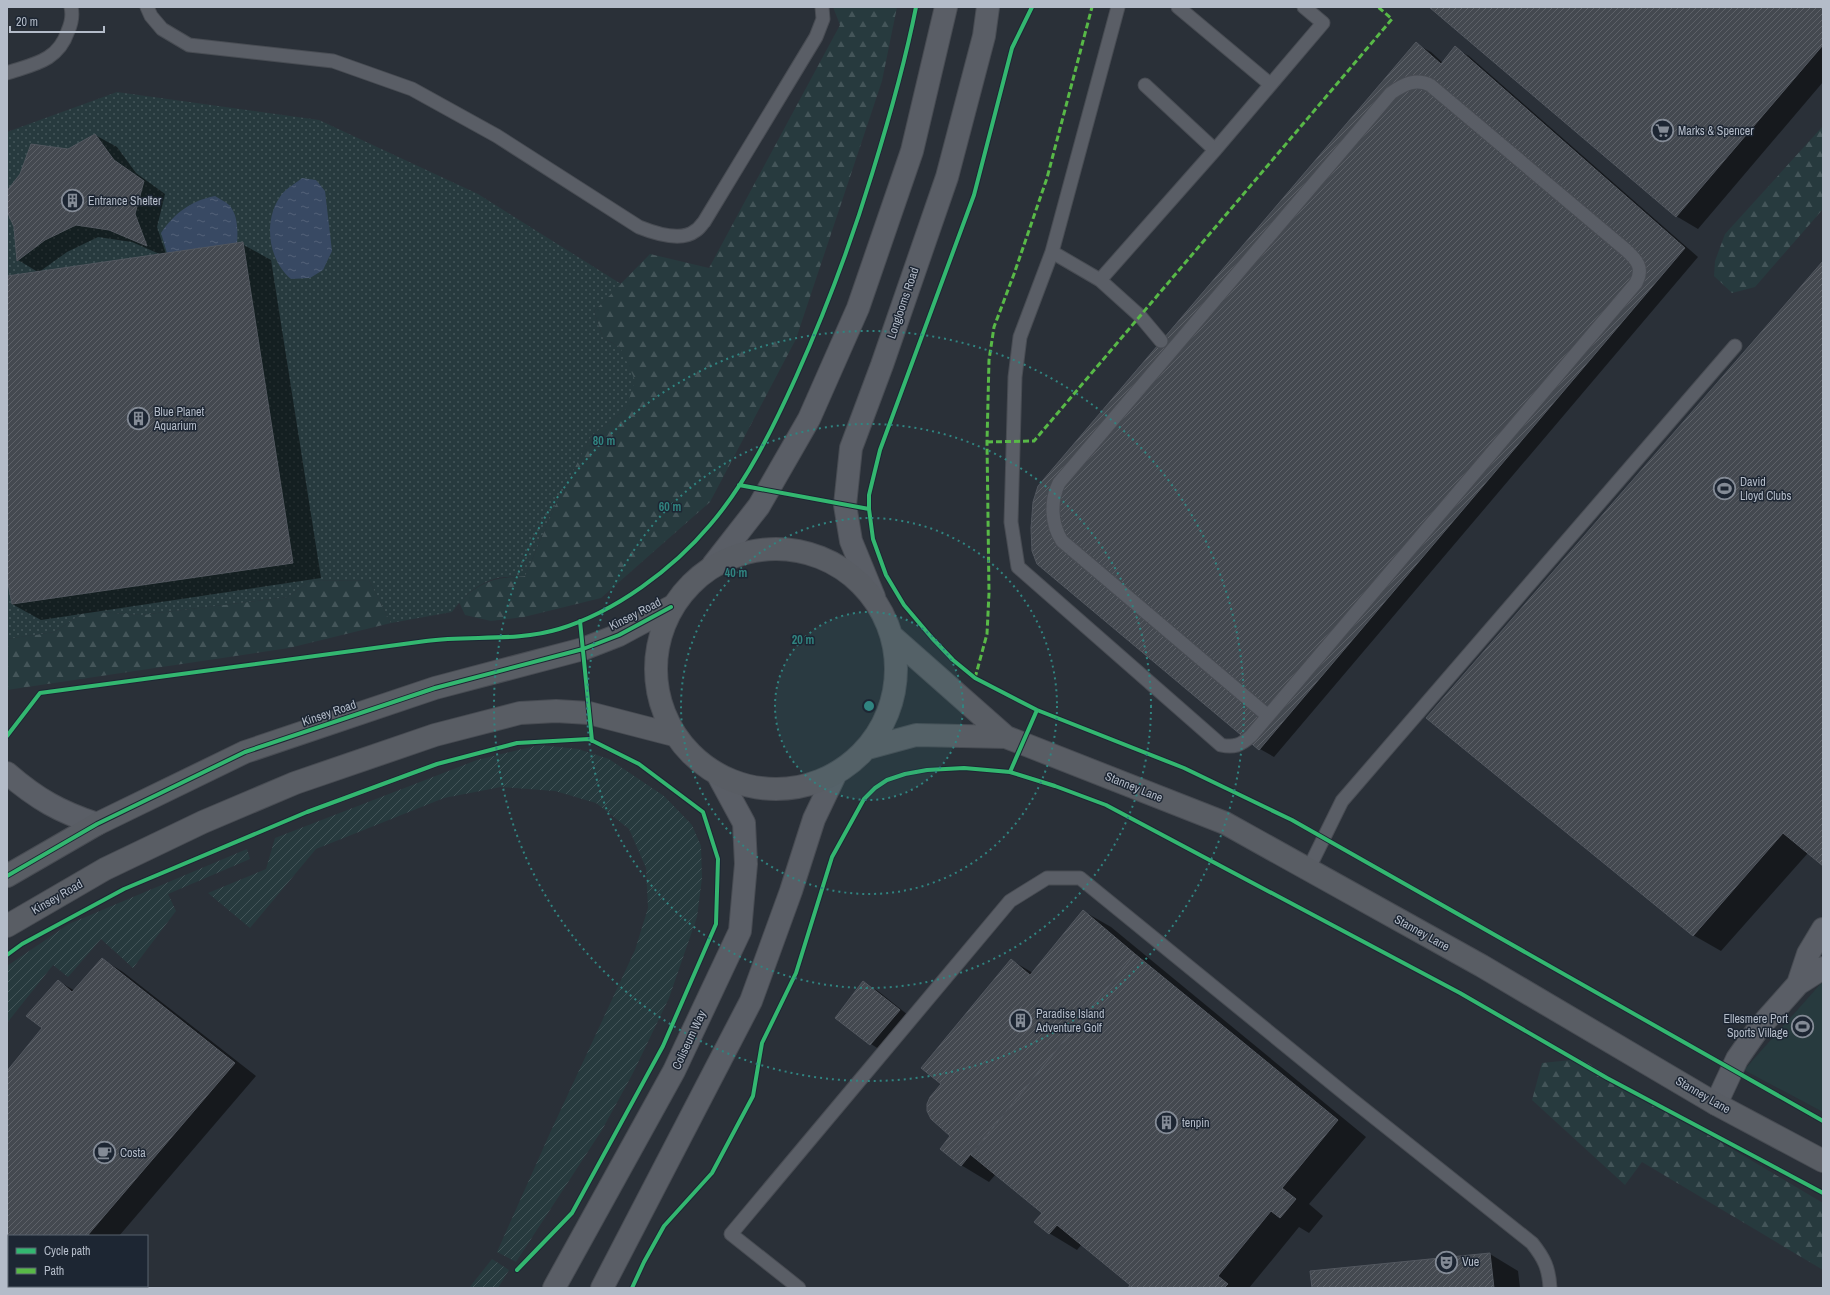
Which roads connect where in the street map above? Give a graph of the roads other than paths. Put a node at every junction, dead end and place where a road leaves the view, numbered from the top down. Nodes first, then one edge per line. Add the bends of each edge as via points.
1 (71, 7) edge
2 (148, 7) edge
3 (822, 7) edge
4 (946, 7) edge
5 (988, 7) edge
6 (1118, 7) edge
7 (1178, 7) edge
8 (1304, 7) edge
9 (7, 73) edge
10 (1270, 84) junction
11 (1145, 85) dead end
12 (1215, 150) junction
13 (1052, 252) junction
14 (1100, 280) junction
15 (1161, 341) dead end
16 (1735, 346) dead end
17 (713, 565) junction
18 (874, 597) junction
19 (671, 607) junction
20 (894, 638) junction
21 (1268, 716) junction
22 (674, 735) junction
23 (1006, 737) junction
24 (868, 748) junction
25 (7, 773) edge
26 (718, 775) junction
27 (834, 775) junction
28 (97, 824) junction
29 (1308, 870) junction
30 (7, 876) edge
31 (7, 926) edge
32 (1823, 930) edge
33 (1823, 968) edge
34 (1798, 984) junction
35 (1716, 1104) junction
36 (1823, 1161) edge
37 (554, 1288) edge
38 (602, 1288) edge
39 (799, 1288) edge
40 (1550, 1288) edge

1 - 9 lane via 66,37 55,53 40,62
2 - 3 lane via 151,16 162,29 189,45 333,61 412,89 497,136 639,227 658,234 677,236 694,232 704,222 816,37 823,19
4 - 17 street via 912,151 858,308 809,419 759,506
5 - 18 street, Longlooms Road via 984,36 947,177 851,448 845,505 851,541
6 - 13 lane
7 - 10 lane
8 - 10 lane via 1323,23
10 - 12 lane
11 - 12 lane
12 - 14 lane
13 - 14 lane
13 - 21 lane via 1020,337 1015,377 1011,522 1018,567 1221,745 1229,747 1243,744
14 - 15 lane via 1140,316
16 - 29 lane via 1342,801
17 - 18 main road via 753,550 799,549 836,563
17 - 19 main road via 688,585
18 - 20 main road via 888,620
19 - 22 main road via 658,641 655,671 660,704
19 - 28 main road, Kinsey Road via 619,635 583,649 435,688 246,752
20 - 23 main road, Stanney Lane
20 - 24 main road via 897,678 889,713
21 - 21 lane via 1640,276 1637,261 1626,250 1430,85 1422,81 1410,82 1391,93 1071,468 1055,491 1054,519 1056,531 1062,541
22 - 26 main road via 693,757
22 - 31 main road, Kinsey Road via 589,712 556,711 520,713 435,735 296,783 203,822 105,869
23 - 24 main road, Stanney Lane via 916,735
23 - 29 main road, Stanney Lane via 1225,823
24 - 27 main road via 850,765
25 - 28 street via 41,800
26 - 27 main road via 746,786 788,789
26 - 37 street, Coliseum Way via 744,823 746,864 740,931 674,1072
27 - 38 street via 814,819 751,1001
28 - 30 main road, Kinsey Road
29 - 35 main road, Stanney Lane via 1482,966
32 - 34 street via 1808,954
33 - 34 street
34 - 35 street via 1746,1045 1731,1070
35 - 36 main road, Stanney Lane
39 - 40 lane via 731,1234 1010,901 1047,878 1080,878 1343,1093 1532,1242 1544,1258

